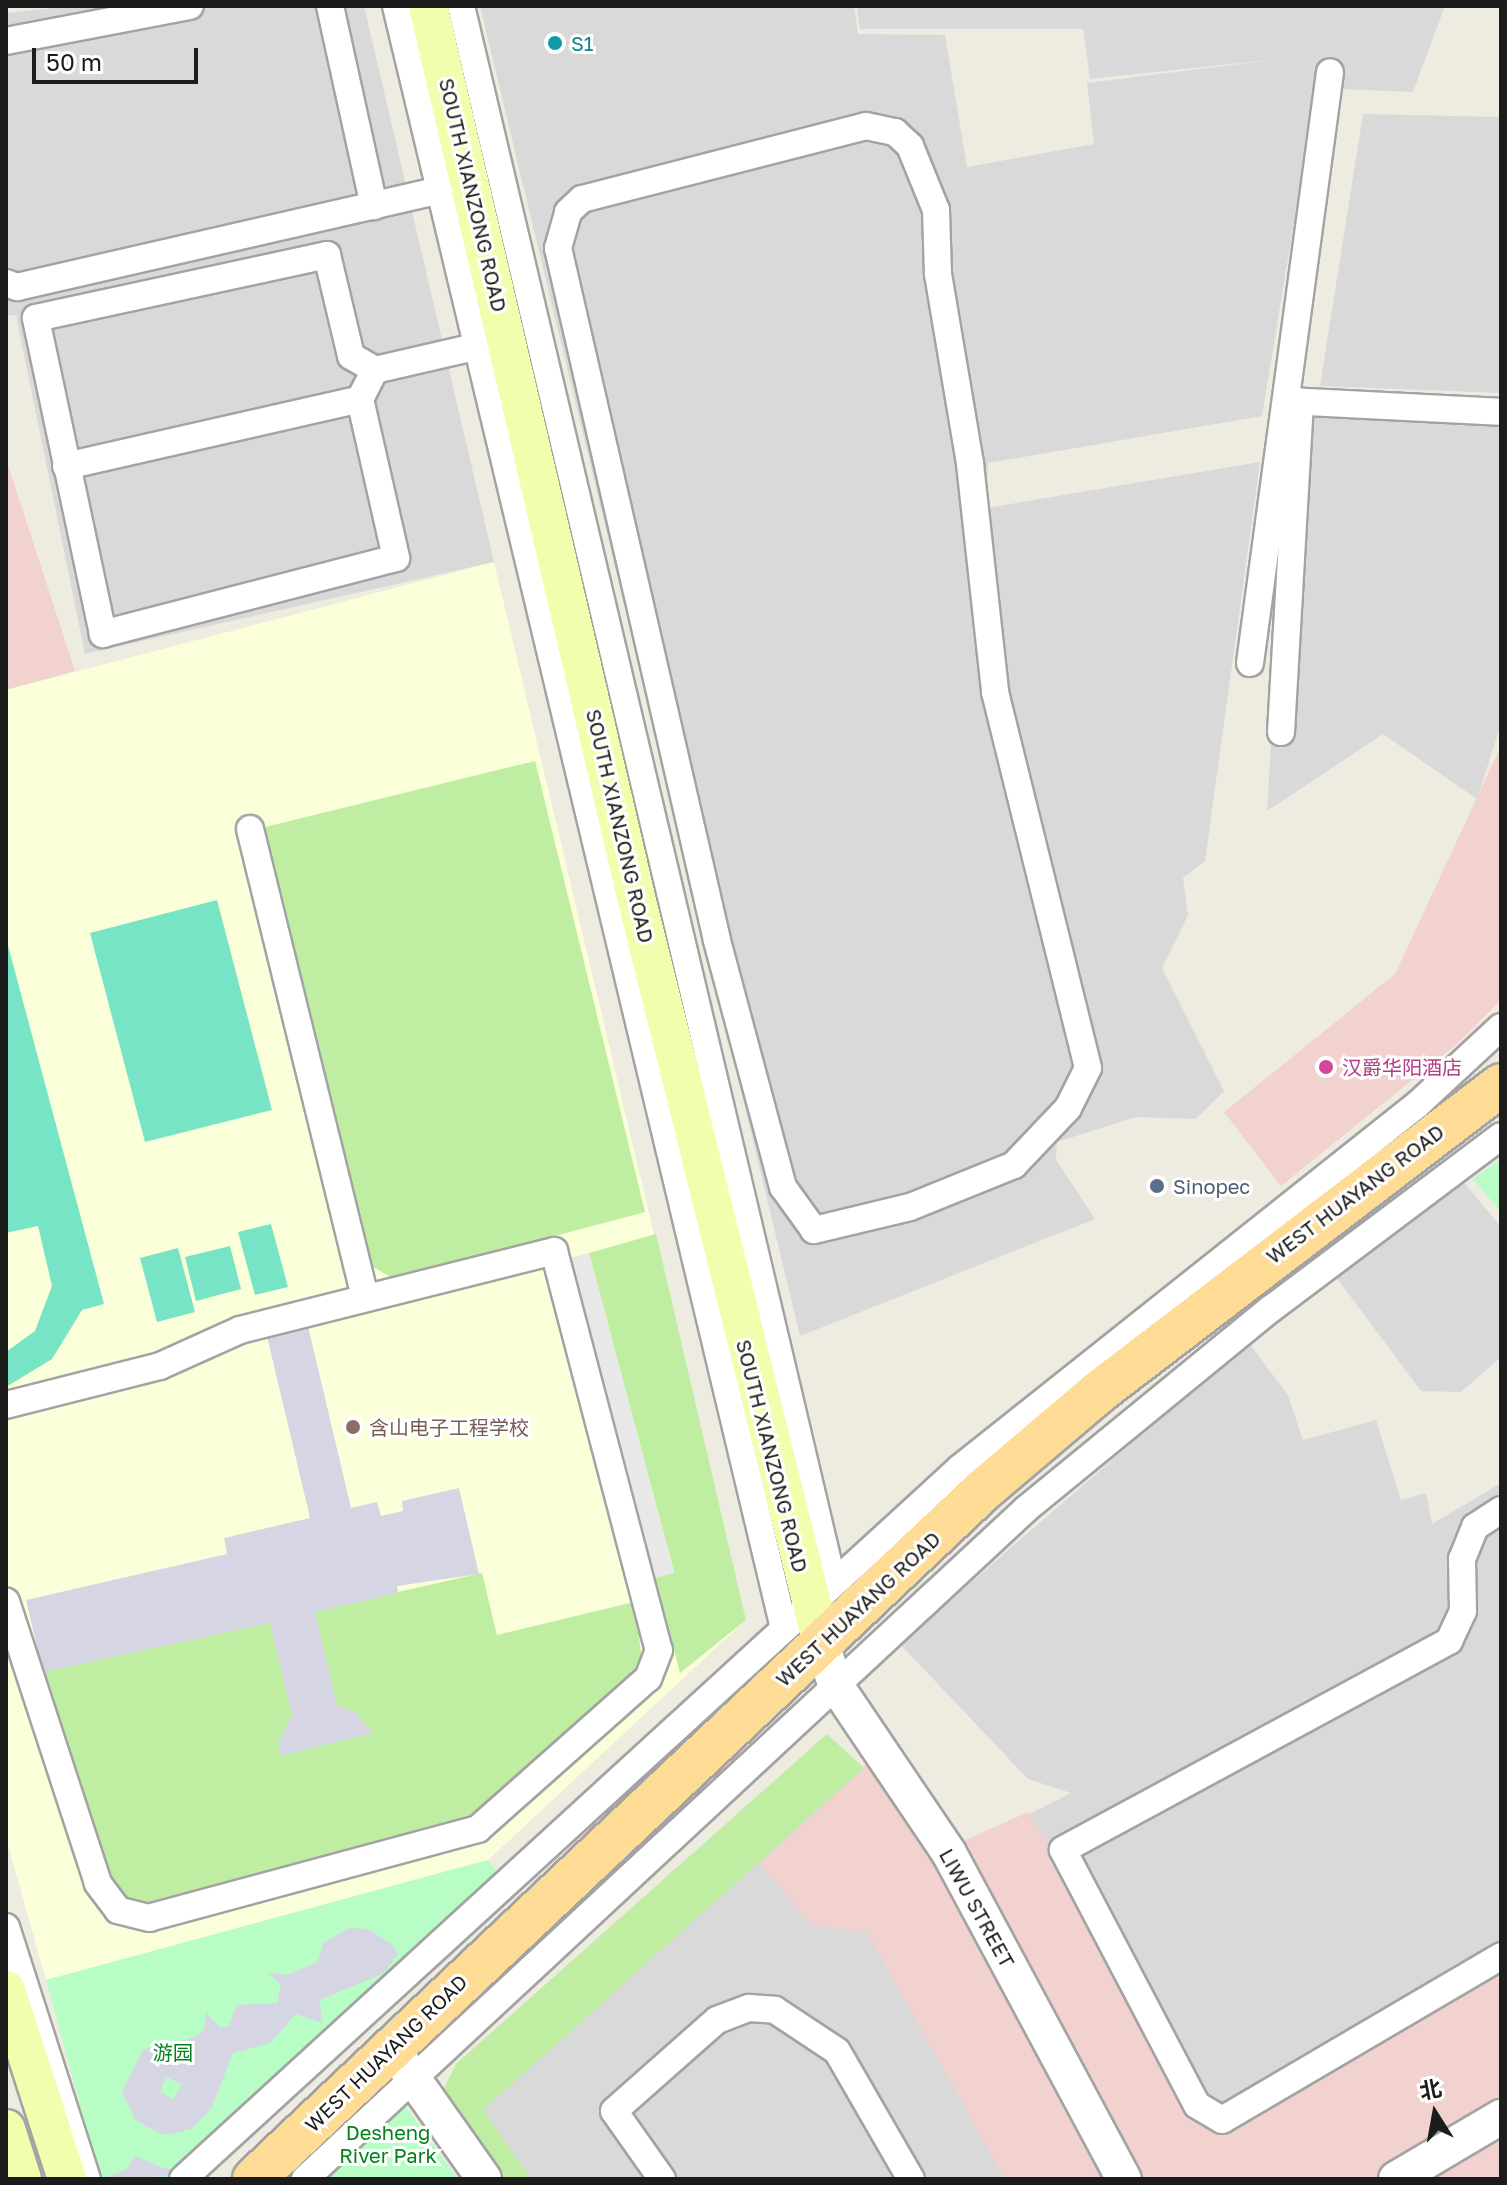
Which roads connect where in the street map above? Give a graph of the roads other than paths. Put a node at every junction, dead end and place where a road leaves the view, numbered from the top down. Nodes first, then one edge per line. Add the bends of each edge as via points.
1 (190, 6) edge
2 (330, 6) edge
3 (396, 6) edge
4 (428, 6) edge
5 (461, 6) edge
6 (6, 41) edge
7 (1330, 72) dead end
8 (456, 187) junction
9 (374, 206) junction
10 (6, 283) edge
11 (493, 343) junction
12 (375, 370) junction
13 (360, 399) junction
14 (1291, 401) junction
15 (1501, 412) edge
16 (66, 466) junction
17 (1250, 663) dead end
18 (1281, 732) dead end
19 (679, 782) junction
20 (630, 795) junction
21 (250, 829) dead end
22 (703, 883) junction
23 (654, 896) junction
24 (1501, 1027) edge
25 (1501, 1085) edge
26 (1501, 1136) edge
27 (365, 1297) junction
28 (6, 1405) edge
29 (1501, 1510) edge
30 (6, 1602) edge
31 (812, 1615) junction
32 (13, 1651) edge
33 (835, 1684) junction
34 (6, 1927) edge
35 (1501, 1956) edge
36 (6, 1990) edge
37 (402, 2062) junction
38 (1501, 2117) edge
39 (6, 2129) edge
40 (22, 2179) edge
41 (67, 2179) edge
42 (87, 2179) edge
43 (183, 2179) edge
44 (254, 2179) edge
45 (305, 2179) edge
46 (484, 2179) edge
47 (662, 2179) edge
48 (911, 2179) edge
49 (1124, 2179) edge
50 (1396, 2179) edge

1 - 6 street
2 - 9 street
3 - 8 street
4 - 8 main road, SOUTH XIANZONG ROAD
5 - 20 street
7 - 14 street
8 - 9 street
8 - 11 main road, SOUTH XIANZONG ROAD
9 - 10 street via 17,287
11 - 12 street
11 - 20 main road, SOUTH XIANZONG ROAD
11 - 31 street
12 - 13 street
12 - 16 street via 351,356 327,255 36,318
13 - 16 street
13 - 16 street via 396,558 103,634
14 - 15 street
14 - 17 street
14 - 18 street
19 - 20 street
19 - 22 street
19 - 22 street via 600,452 558,248 560,229 582,199 883,127 922,163 936,210 938,274 970,464 995,692 1086,1078 1068,1108 1014,1165 910,1207 814,1230 783,1187
20 - 23 main road, SOUTH XIANZONG ROAD
21 - 27 street
22 - 23 street
23 - 31 main road, SOUTH XIANZONG ROAD
24 - 31 street via 1418,1104 972,1458
25 - 31 main road, WEST HUAYANG ROAD
26 - 33 street via 1136,1415
27 - 28 street via 240,1330 160,1366
27 - 32 street via 554,1251 659,1650 648,1678 501,1813 469,1833 149,1918 118,1910 98,1883
29 - 35 street via 1475,1527 1462,1559 1463,1611 1449,1641 1063,1850 1197,2105 1222,2120
30 - 32 street
31 - 33 street, LIWU STREET
31 - 37 main road, WEST HUAYANG ROAD
31 - 43 street
33 - 37 street
33 - 49 street, LIWU STREET via 949,1853
34 - 42 street
36 - 41 main road
37 - 44 main road, WEST HUAYANG ROAD
37 - 45 street
37 - 46 street
38 - 50 street
39 - 40 main road
47 - 48 street via 614,2111 717,2020 749,2008 775,2010 837,2051

